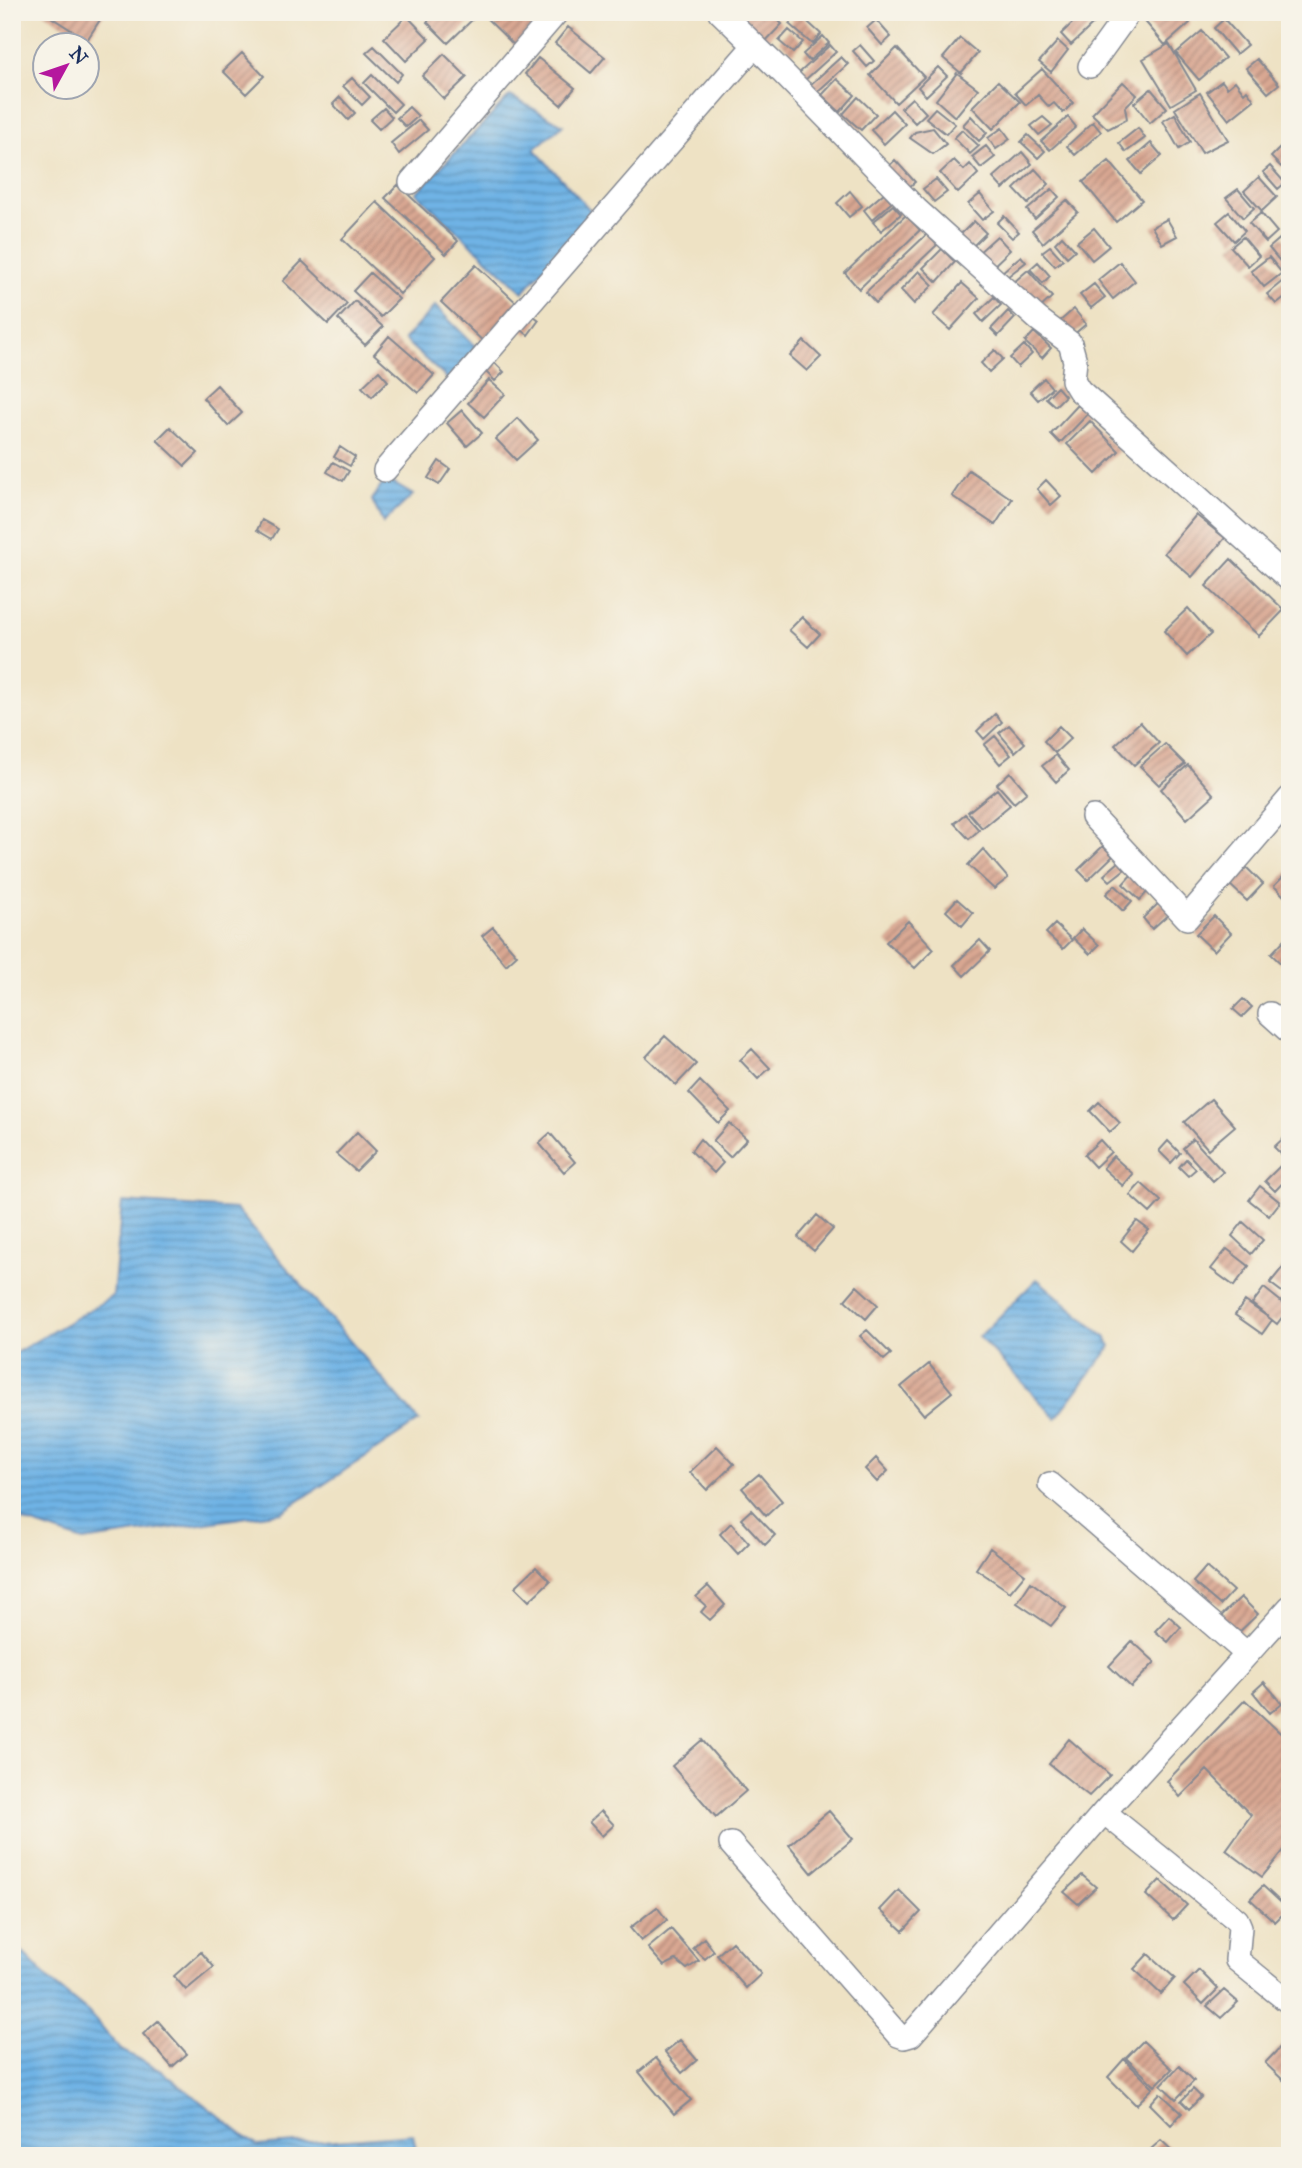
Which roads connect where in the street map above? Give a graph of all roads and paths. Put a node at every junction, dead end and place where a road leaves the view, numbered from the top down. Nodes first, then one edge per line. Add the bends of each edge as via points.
1 (557, 12) edge
2 (720, 12) edge
3 (1126, 13) edge
4 (754, 46) junction
5 (1090, 66) dead end
6 (411, 182) dead end
7 (385, 470) dead end
8 (1290, 580) edge
9 (1290, 798) edge
10 (1093, 817) dead end
11 (1270, 1014) dead end
12 (1290, 1032) edge
13 (1050, 1484) dead end
14 (1290, 1607) edge
15 (1247, 1654) junction
16 (1104, 1812) junction
17 (731, 1844) dead end
18 (1290, 2003) edge

1 - 6 street
2 - 4 street
3 - 5 street
4 - 7 street
4 - 8 street via 917,210 1070,344 1073,380 1079,390
9 - 10 street via 1187,918
11 - 12 street
13 - 15 street
14 - 15 street
15 - 16 street
16 - 17 street via 911,2035 904,2037
16 - 18 street via 1237,1920 1237,1960

